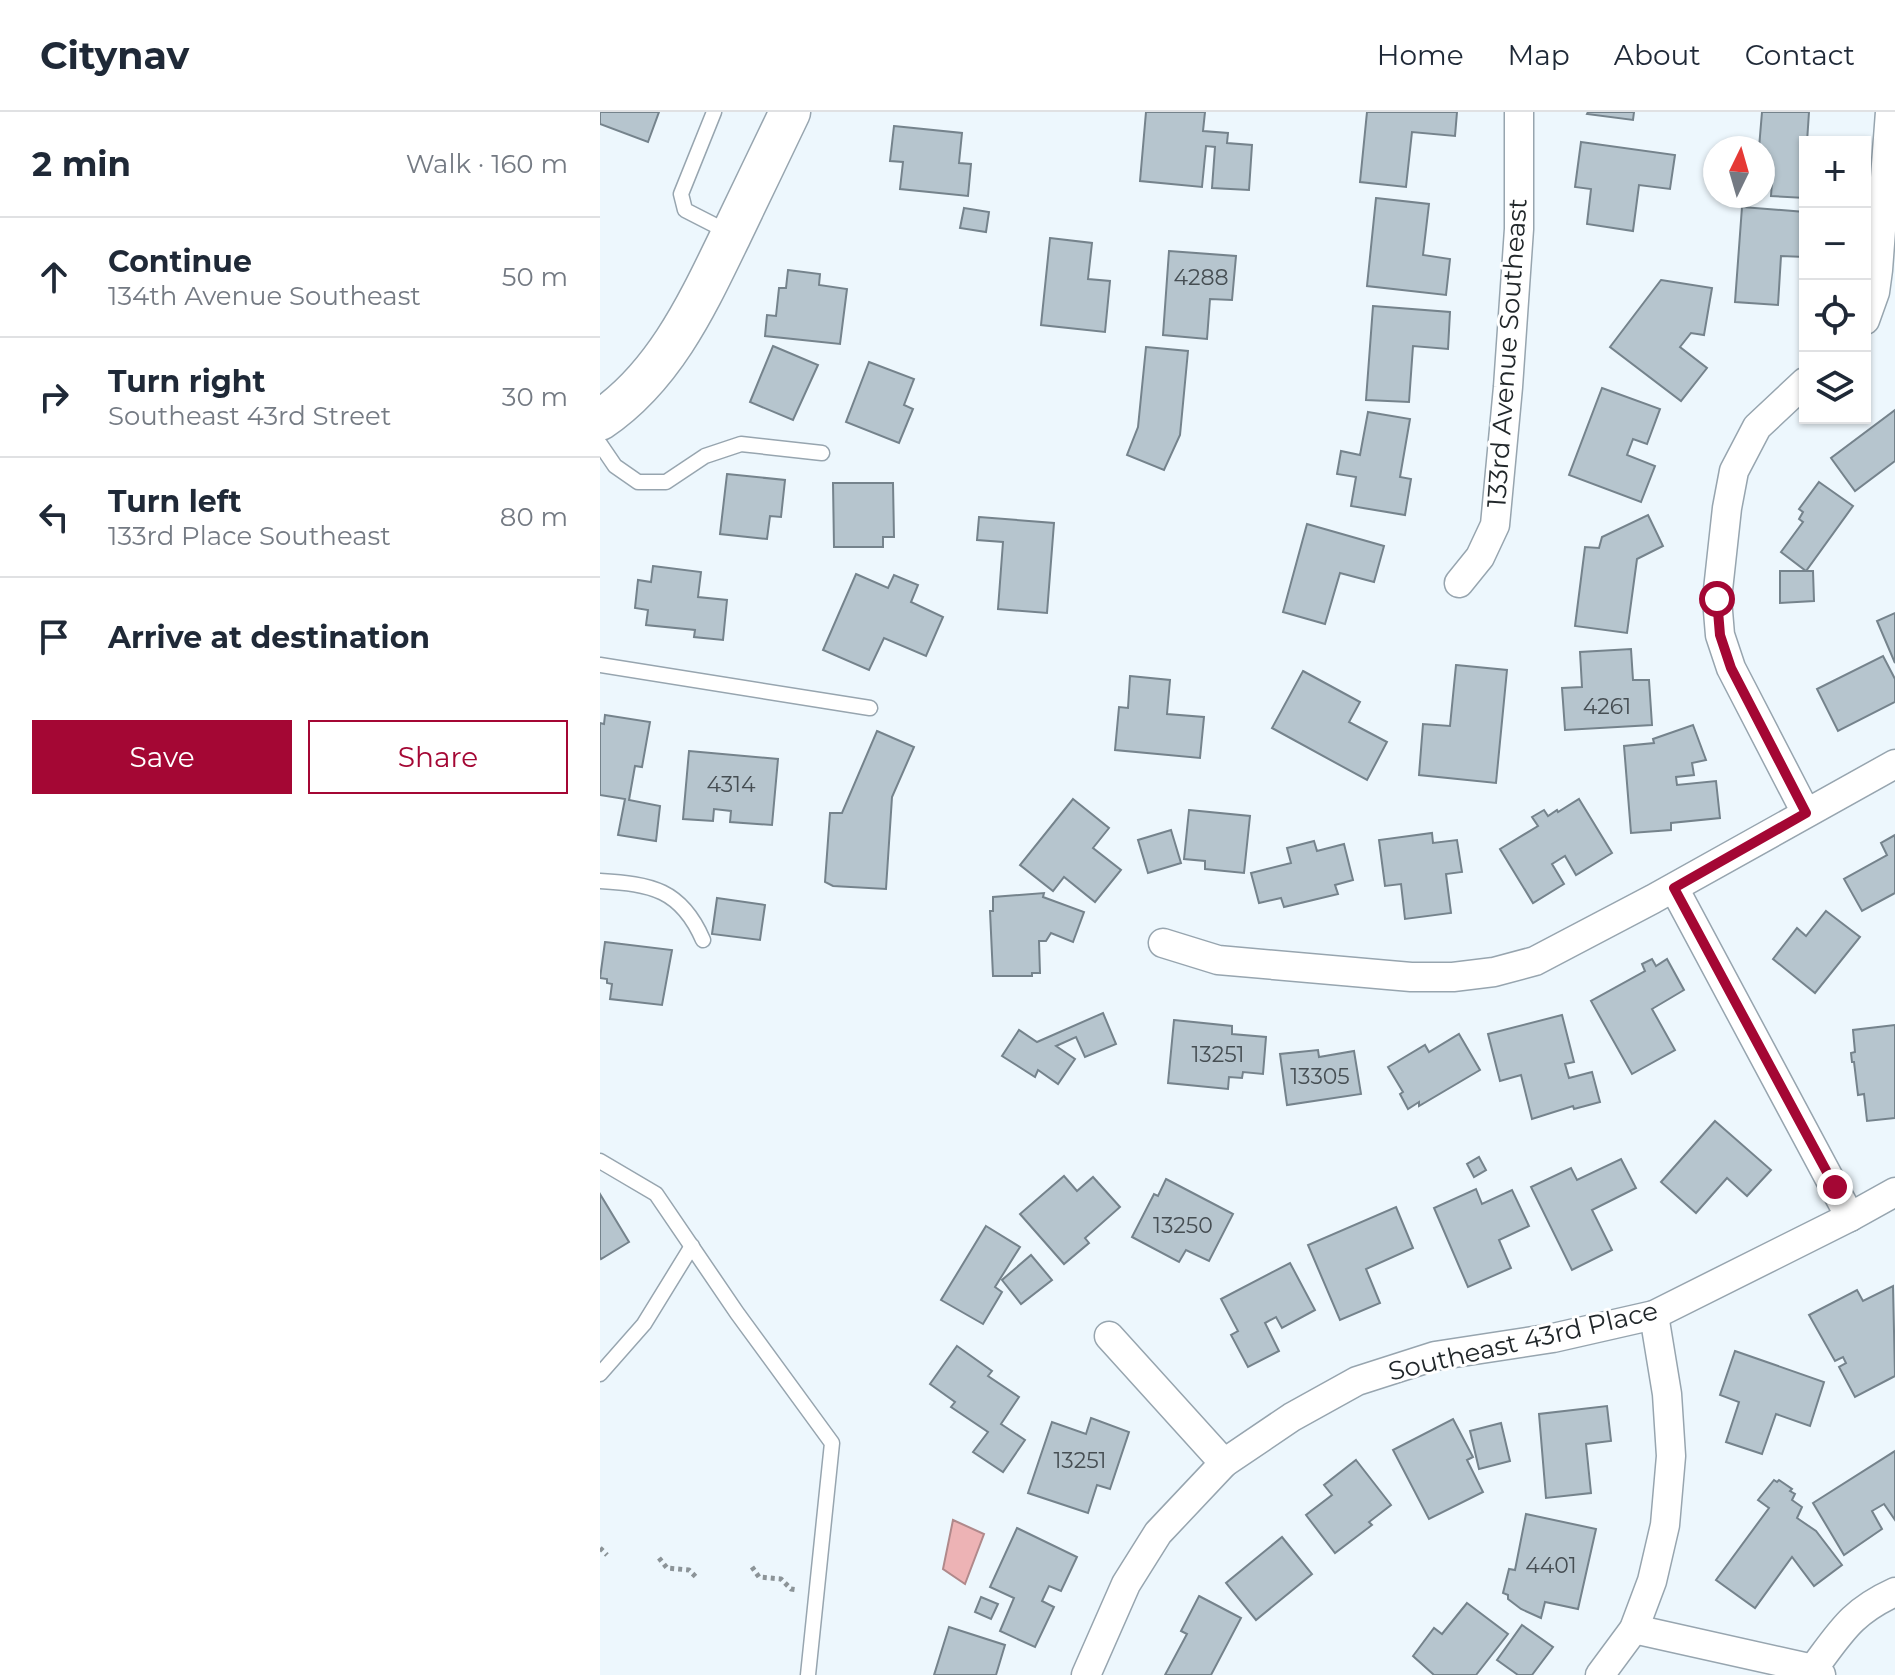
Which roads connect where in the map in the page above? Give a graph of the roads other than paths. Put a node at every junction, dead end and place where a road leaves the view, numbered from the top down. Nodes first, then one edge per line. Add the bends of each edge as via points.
1 (714, 112) edge
2 (790, 112) edge
3 (1519, 112) edge
4 (1890, 112) edge
5 (732, 233) junction
6 (1885, 294) edge
7 (1871, 312) edge
8 (1799, 388) edge
9 (600, 420) edge
10 (600, 444) edge
11 (822, 453) dead end
12 (1459, 583) dead end
13 (600, 665) edge
14 (870, 708) dead end
15 (1895, 764) edge
16 (1806, 813) junction
17 (600, 881) edge
18 (1674, 888) junction
19 (703, 940) dead end
20 (1163, 943) dead end
21 (600, 1161) edge
22 (1895, 1192) edge
23 (1850, 1217) junction
24 (692, 1246) junction
25 (1654, 1315) junction
26 (1109, 1336) dead end
27 (600, 1374) edge
28 (1224, 1463) junction
29 (1895, 1592) edge
30 (1634, 1629) junction
31 (1817, 1672) edge
32 (808, 1675) edge
33 (1086, 1675) edge
34 (1600, 1675) edge

1 - 5 lane via 681,194 685,210
2 - 5 main road
3 - 12 street, 133rd Avenue Southeast via 1519,229 1495,525 1480,557
4 - 6 street
5 - 9 main road via 674,344 642,383
6 - 7 street
8 - 16 street via 1757,427 1734,471 1717,599 1720,635 1731,668
10 - 11 lane via 615,466 638,482 666,482 705,456 741,444
13 - 14 lane
15 - 16 street
16 - 18 street
17 - 19 lane via 643,884 677,900 694,918
18 - 20 street via 1535,961 1453,977 1218,960
18 - 23 street
21 - 24 lane via 656,1194
22 - 23 street, Southeast 43rd Place
23 - 25 street, Southeast 43rd Place
24 - 27 lane via 644,1324
24 - 32 lane via 832,1443
25 - 28 street, Southeast 43rd Place via 1553,1338 1435,1356 1357,1381
25 - 30 street via 1671,1456 1665,1525
26 - 28 street
28 - 33 street, Southeast 43rd Place via 1158,1533 1126,1584
29 - 31 street via 1851,1619
30 - 31 street
30 - 34 street

